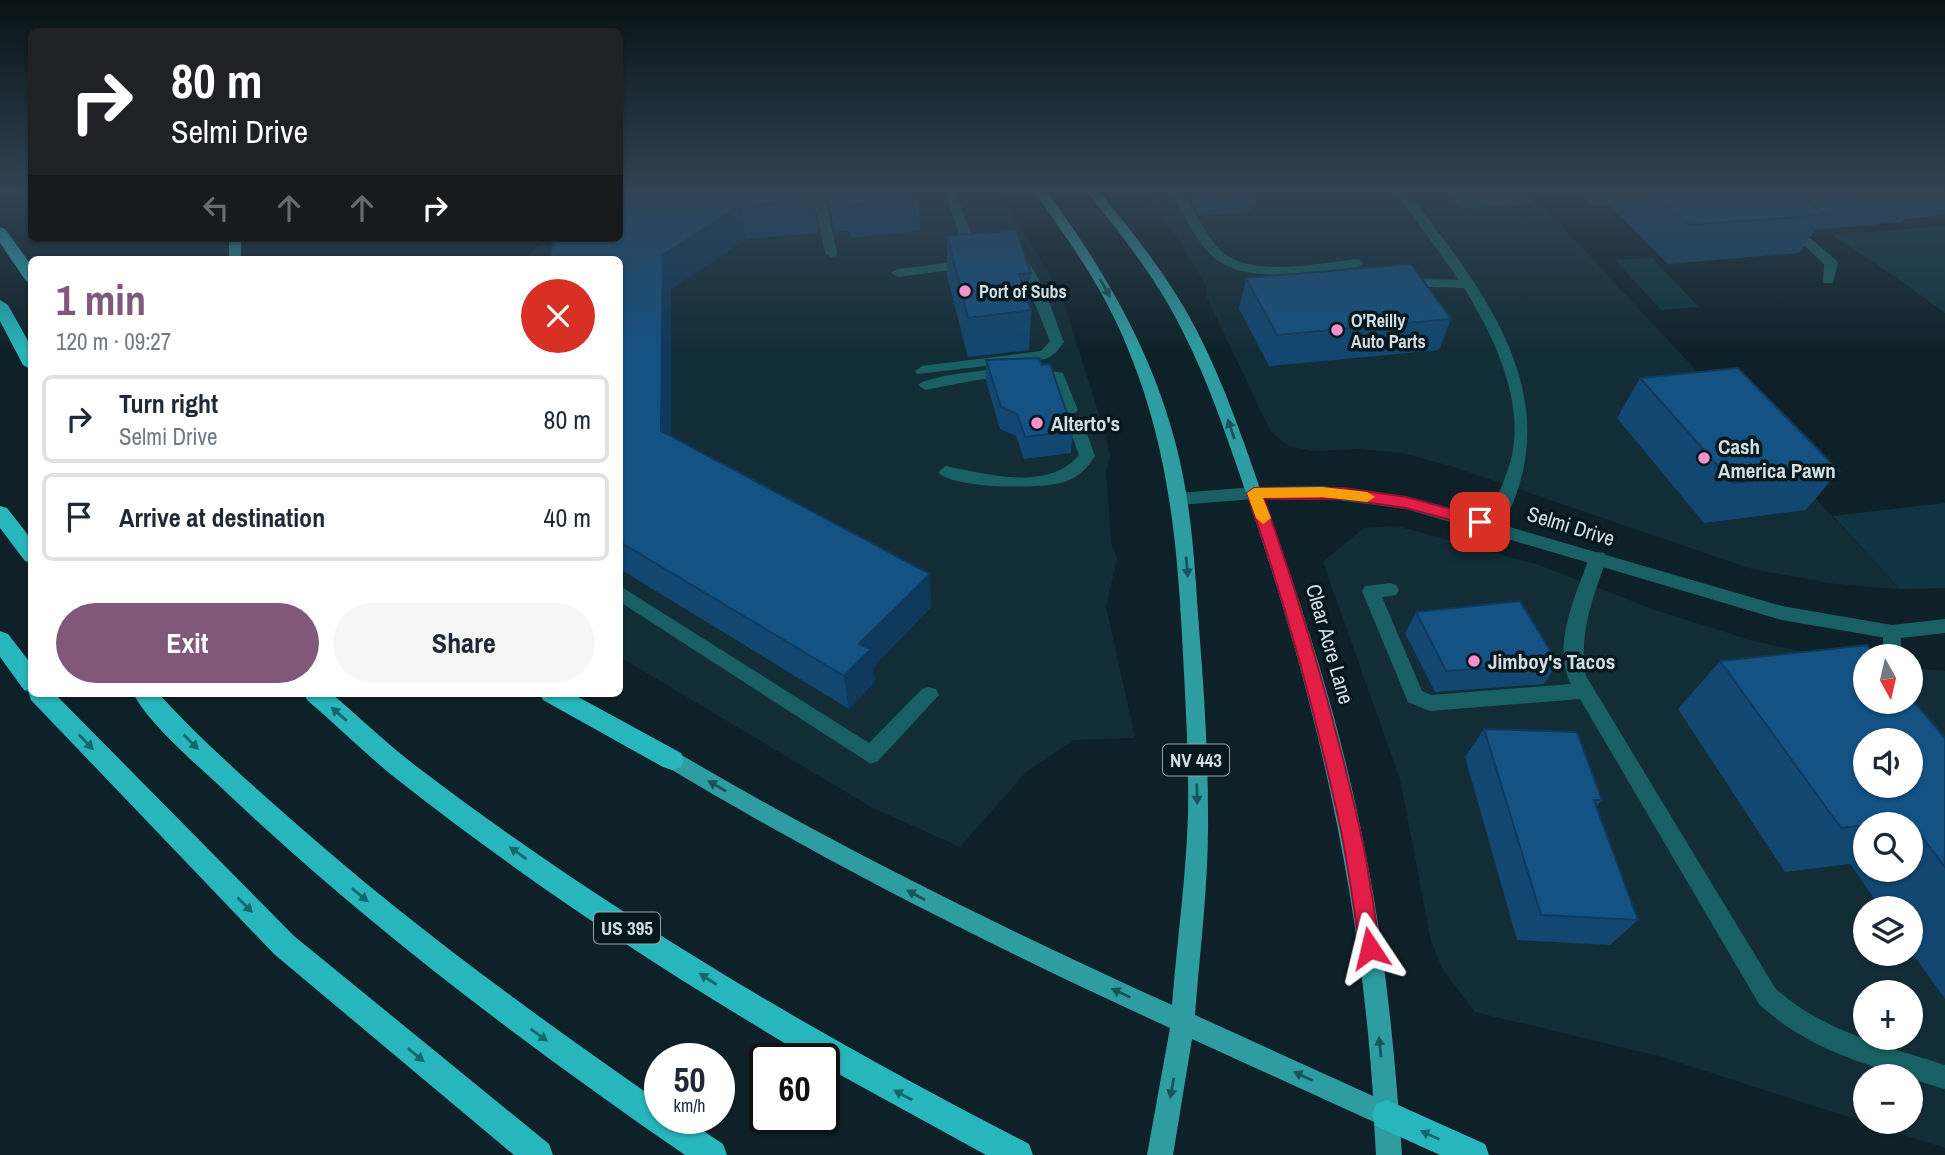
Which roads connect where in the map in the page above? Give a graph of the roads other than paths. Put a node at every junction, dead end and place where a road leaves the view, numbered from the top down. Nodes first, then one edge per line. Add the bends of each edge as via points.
1 (9, 245) edge
2 (829, 245) edge
3 (1078, 245) edge
4 (1134, 245) edge
5 (1211, 245) edge
6 (1440, 245) edge
7 (1811, 245) edge
8 (831, 253) dead end
9 (1358, 263) dead end
10 (28, 272) edge
11 (898, 273) dead end
12 (1384, 279) edge
13 (1828, 280) dead end
14 (1468, 284) junction
15 (0, 305) edge
16 (28, 358) edge
17 (946, 472) dead end
18 (1254, 493) junction
19 (1179, 499) junction
20 (0, 513) edge
21 (1494, 526) junction
22 (28, 551) edge
23 (1598, 558) junction
24 (1390, 590) dead end
25 (623, 595) edge
26 (1945, 626) edge
27 (1892, 632) junction
28 (0, 640) edge
29 (1892, 644) edge
30 (28, 678) edge
31 (1584, 691) junction
32 (929, 695) dead end
33 (43, 697) edge
34 (148, 697) edge
35 (320, 697) edge
36 (558, 697) edge
37 (572, 697) edge
38 (672, 760) junction
39 (1184, 1021) junction
40 (1945, 1077) edge
41 (1387, 1115) junction
42 (538, 1155) edge
43 (712, 1155) edge
44 (1018, 1155) edge
45 (1160, 1155) edge
46 (1389, 1155) edge
47 (1474, 1155) edge

1 - 10 highway
2 - 8 street
3 -> 19 main road, NV 443 via 1124,324 1146,377 1169,448
18 -> 4 main road, Clear Acre Lane via 1199,348
5 - 9 street via 1229,262 1256,268
6 - 14 street
7 - 13 street via 1831,263
11 - 17 street via 1020,261 1057,342 1045,355 924,378 1041,372 1058,376 1087,456 1081,469 1060,478 1018,483
12 - 14 street
14 - 21 street via 1514,378 1519,412 1521,447
15 - 16 highway
18 - 19 street, Selmi Drive
18 - 21 street, Selmi Drive via 1344,494 1406,503
41 -> 18 main road, Clear Acre Lane via 1370,948 1349,819 1315,685
19 -> 39 main road, NV 443 via 1190,614 1198,816
20 - 22 highway
21 - 23 street, Selmi Drive
23 - 27 street, Selmi Drive via 1782,613
23 - 31 street via 1577,622 1572,657
24 - 31 street via 1371,591 1415,696 1430,703
25 - 32 street via 871,755
26 - 27 street, Selmi Drive
27 - 29 street
28 - 30 highway
31 - 40 street via 1767,996 1784,1014 1849,1044
33 -> 42 highway via 285,945
34 -> 43 highway via 301,846 360,895 534,1031
44 -> 35 highway, US 395 via 832,1056 586,901 406,772
36 - 38 highway
37 - 38 main road
39 -> 38 main road via 975,926 795,832
41 -> 39 main road
39 -> 45 main road, NV 443
41 - 46 main road, Clear Acre Lane
47 -> 41 highway

